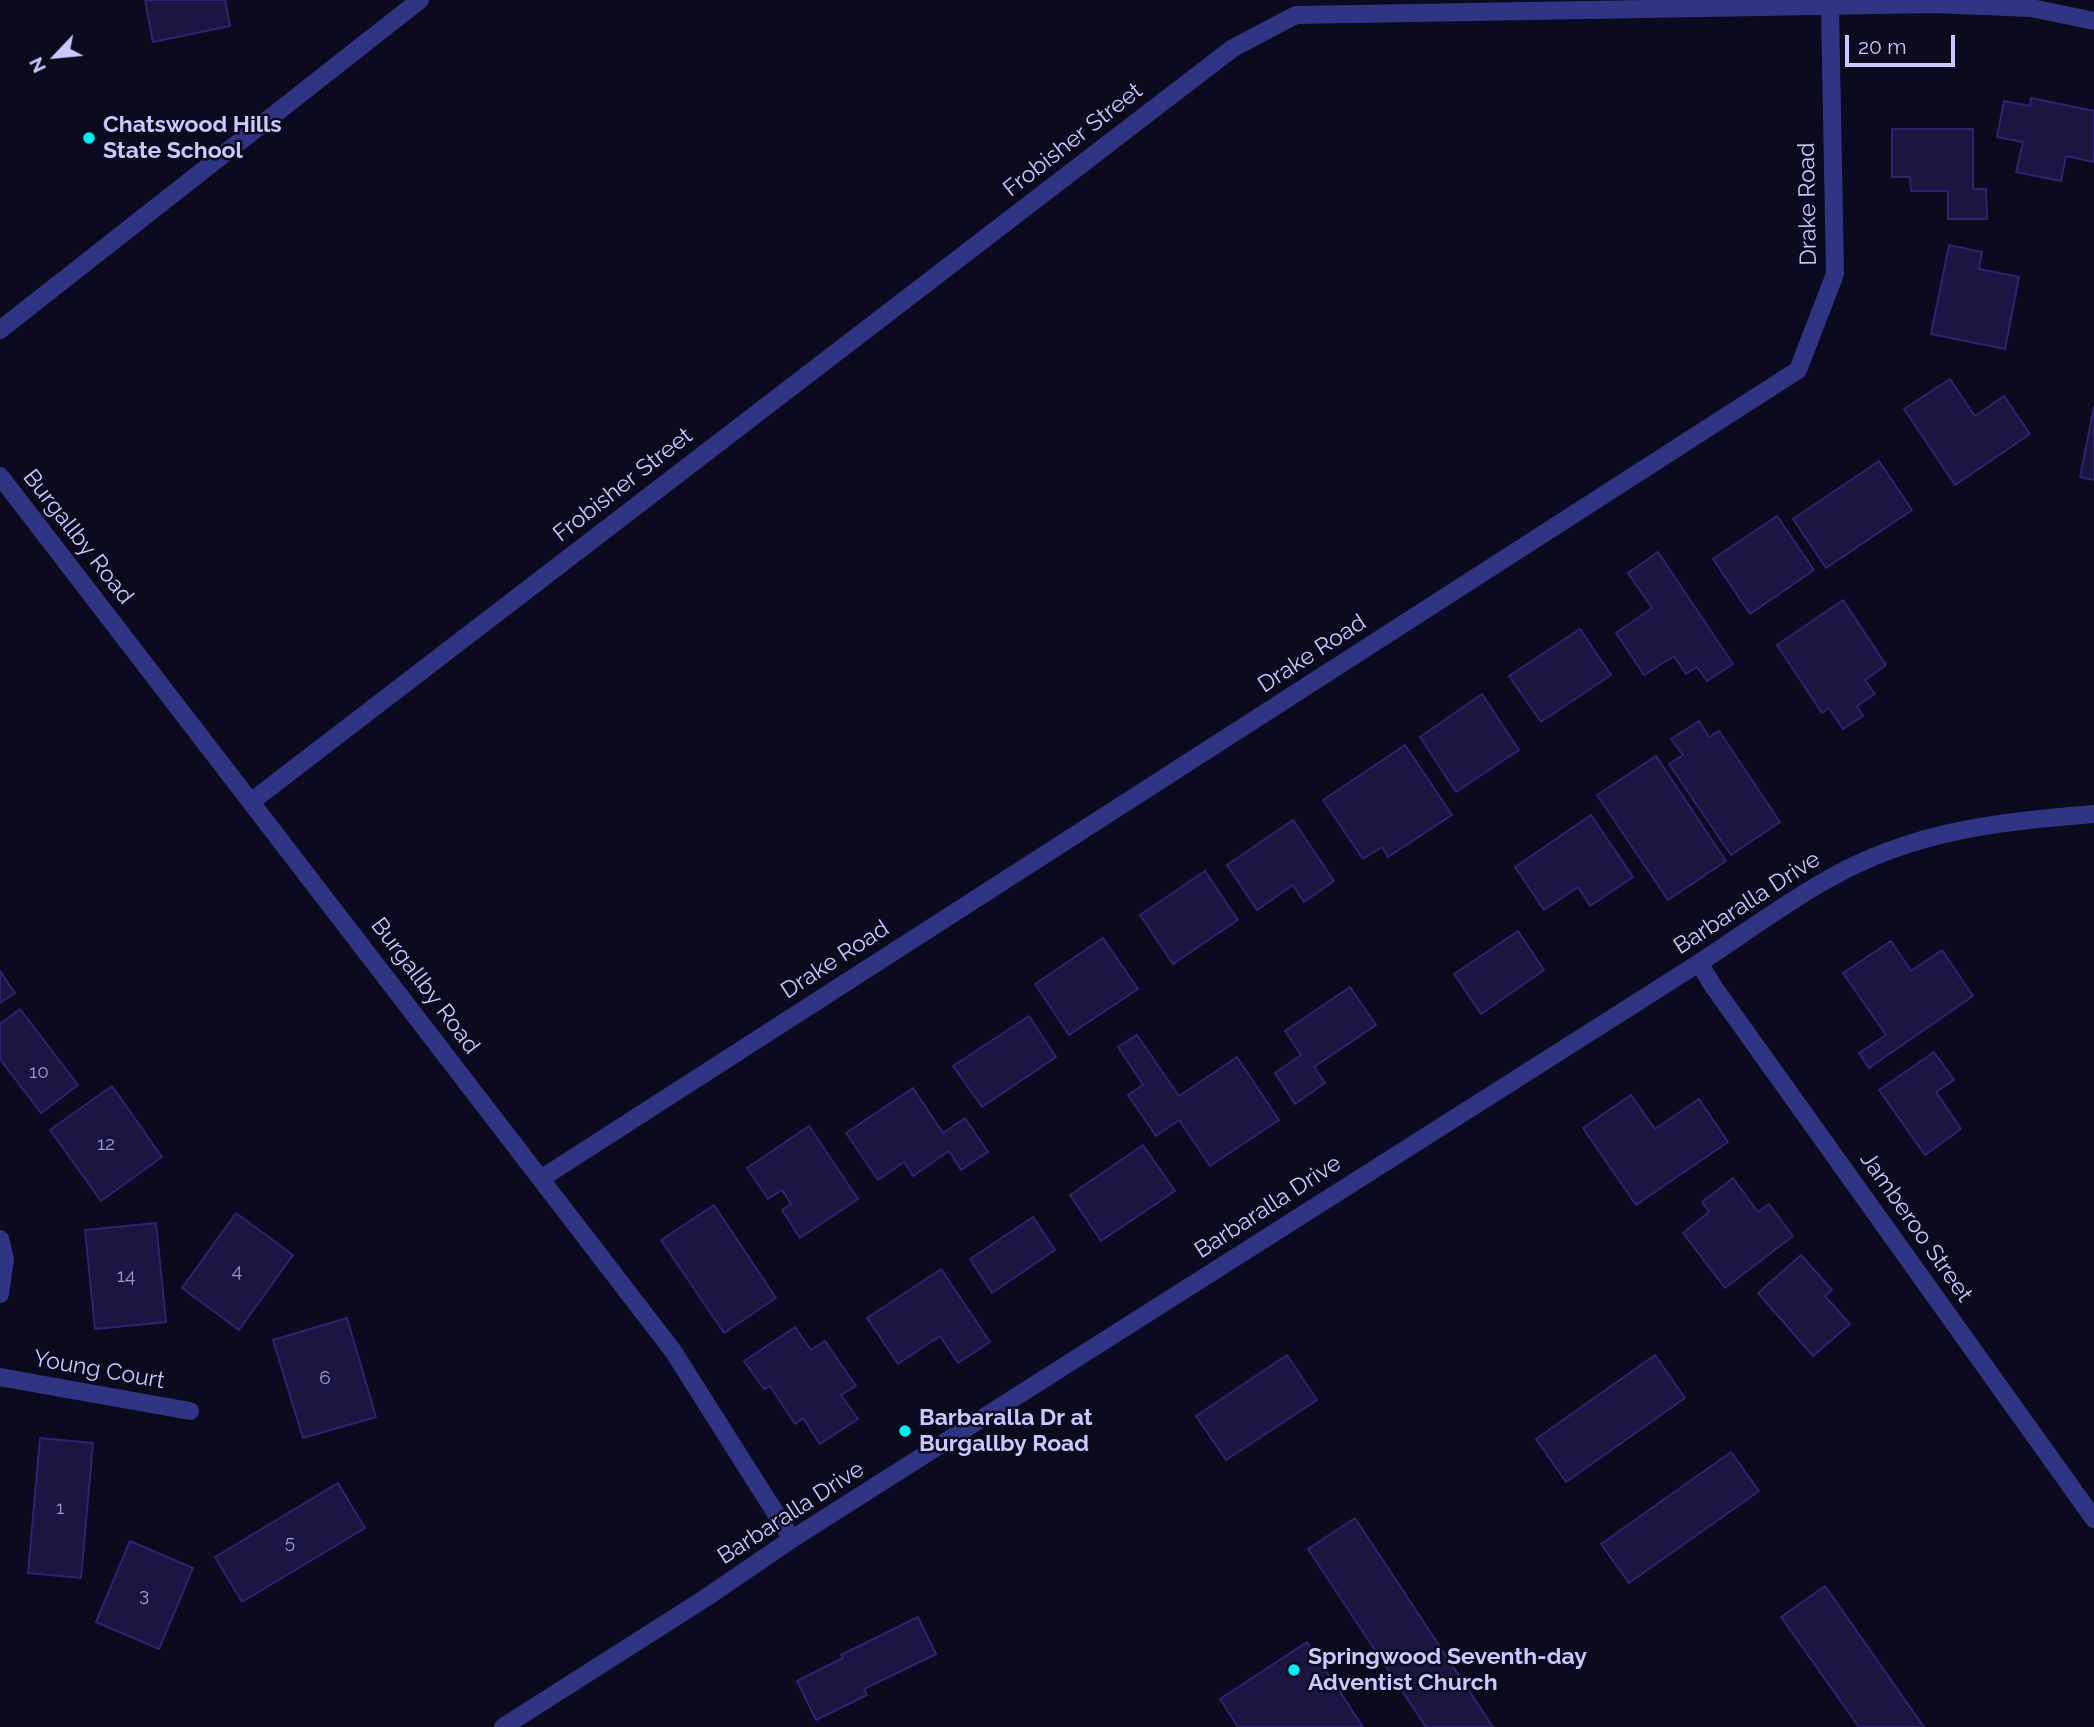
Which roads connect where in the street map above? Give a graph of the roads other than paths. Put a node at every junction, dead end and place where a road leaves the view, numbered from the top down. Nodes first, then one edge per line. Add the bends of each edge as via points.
1 (420, 0) edge
2 (1580, 6) edge
3 (1830, 7) junction
4 (2094, 21) edge
5 (0, 330) edge
6 (0, 476) edge
7 (252, 801) junction
8 (2094, 814) edge
9 (1699, 963) junction
10 (542, 1178) junction
11 (0, 1239) edge
12 (0, 1294) edge
13 (0, 1377) edge
14 (190, 1411) dead end
15 (2094, 1519) edge
16 (792, 1539) junction
17 (503, 1727) edge

1 - 5 street
2 - 3 street, Frobisher Street
2 - 7 street, Frobisher Street via 1296,15 1233,48
3 - 4 street, Frobisher Street via 1934,4 2031,8
3 - 10 street, Drake Road via 1835,274 1798,370
6 - 7 street, Burgallby Road
7 - 10 street, Burgallby Road
8 - 9 street, Barbaralla Drive via 1995,822 1899,847 1830,877
9 - 15 street, Jamberoo Street
9 - 16 street, Barbaralla Drive
10 - 16 street, Burgallby Road via 673,1351
11 - 12 street via 5,1259
13 - 14 street, Young Court
16 - 17 street, Barbaralla Drive

